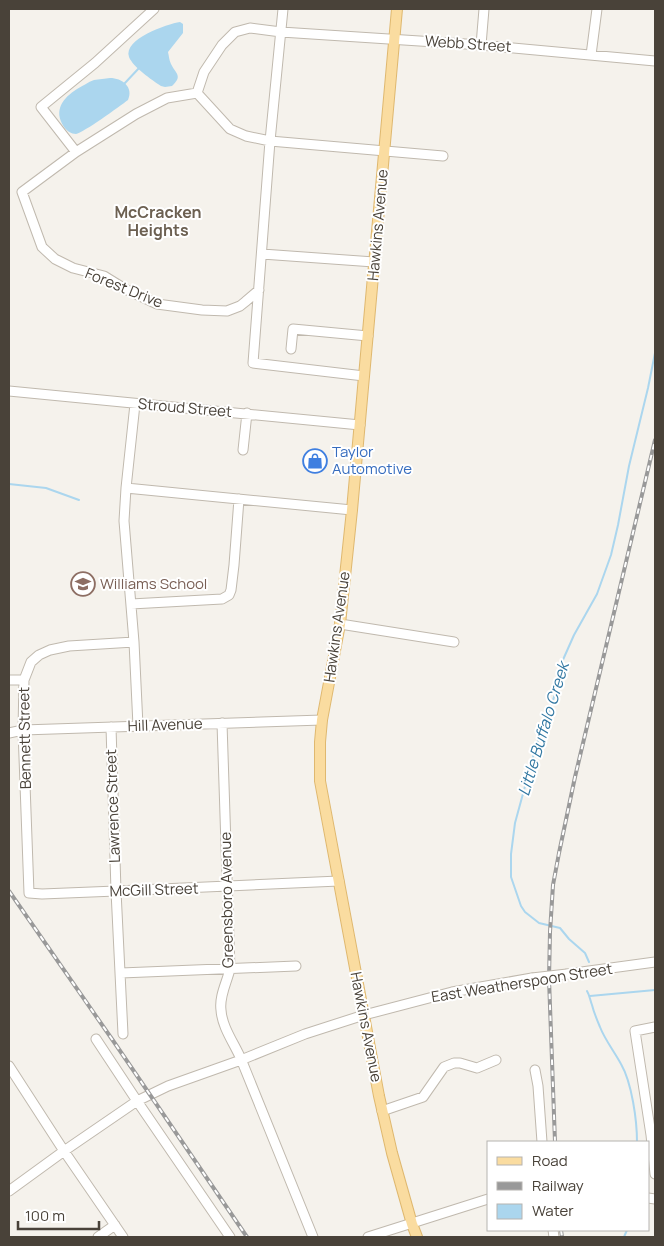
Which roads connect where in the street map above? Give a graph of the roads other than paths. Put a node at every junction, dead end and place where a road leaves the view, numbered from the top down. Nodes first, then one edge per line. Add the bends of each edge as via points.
1 (154, 9) edge
2 (283, 9) edge
3 (397, 9) edge
4 (484, 9) edge
5 (597, 9) edge
6 (281, 32) junction
7 (394, 39) junction
8 (481, 45) junction
9 (592, 55) junction
10 (655, 61) edge
11 (197, 93) junction
12 (270, 141) junction
13 (76, 152) junction
14 (384, 152) junction
15 (443, 156) dead end
16 (262, 254) junction
17 (374, 262) junction
18 (259, 290) junction
19 (368, 336) junction
20 (290, 349) dead end
21 (364, 376) junction
22 (9, 391) edge
23 (135, 404) junction
24 (247, 413) junction
25 (360, 424) junction
26 (243, 450) dead end
27 (126, 488) junction
28 (239, 500) junction
29 (352, 510) junction
30 (131, 604) junction
31 (340, 624) junction
32 (134, 642) junction
33 (454, 642) dead end
34 (9, 680) edge
35 (24, 680) junction
36 (322, 720) junction
37 (222, 723) junction
38 (138, 726) junction
39 (111, 727) junction
40 (23, 730) junction
41 (9, 733) edge
42 (339, 881) junction
43 (228, 886) junction
44 (116, 891) junction
45 (29, 893) joint
46 (655, 962) edge
47 (296, 966) dead end
48 (230, 969) junction
49 (120, 973) junction
50 (364, 1015) junction
51 (655, 1027) edge
52 (123, 1034) dead end
53 (96, 1039) dead end
54 (241, 1060) junction
55 (496, 1060) dead end
56 (9, 1066) edge
57 (534, 1070) dead end
58 (18, 1080) junction
59 (9, 1086) edge
60 (137, 1101) junction
61 (382, 1111) junction
62 (653, 1135) edge
63 (542, 1141) edge
64 (64, 1151) junction
65 (655, 1174) edge
66 (9, 1191) edge
67 (487, 1199) edge
68 (412, 1224) junction
69 (115, 1225) junction
70 (98, 1237) edge
71 (123, 1237) edge
72 (230, 1237) edge
73 (313, 1237) edge
74 (368, 1237) edge
75 (417, 1237) edge

1 - 13 street via 41,107
2 - 6 street
3 - 7 main road, Hawkins Avenue
4 - 8 street
5 - 9 street
6 - 7 street, Webb Street
6 - 11 street, Webb Street via 250,28 235,32 204,72
6 - 12 street
7 - 8 street, Webb Street
7 - 14 main road, Hawkins Avenue
8 - 9 street, Webb Street
9 - 10 street, Webb Street
11 - 12 street via 230,129
11 - 13 street via 167,98
12 - 14 street
12 - 16 street
13 - 18 street, Forest Drive via 22,192 42,247 55,259 104,276 157,304 227,311 240,306
14 - 15 street
14 - 17 main road, Hawkins Avenue
16 - 17 street
16 - 18 street
17 - 19 main road, Hawkins Avenue
18 - 21 street via 253,363
19 - 20 street via 293,329
19 - 21 main road, Hawkins Avenue
21 - 25 main road, Hawkins Avenue
22 - 23 street, Stroud Street
23 - 24 street, Stroud Street
23 - 27 street
24 - 25 street, Stroud Street
24 - 26 street
25 - 29 main road, Hawkins Avenue
27 - 28 street
27 - 30 street via 124,521
28 - 29 street
28 - 30 street via 229,595 222,599
29 - 31 main road, Hawkins Avenue
30 - 32 street
31 - 33 street
31 - 36 main road, Hawkins Avenue
32 - 35 street, Bennett Street via 50,650 30,662
32 - 38 street
34 - 35 street
35 - 40 street, Bennett Street
36 - 37 street, Hill Avenue
36 - 42 main road, Hawkins Avenue via 320,781
37 - 38 street, Hill Avenue
37 - 43 street, Greensboro Avenue
38 - 39 street, Hill Avenue
39 - 40 street, Hill Avenue
39 - 44 street, Lawrence Street
40 - 41 street, Hill Avenue
40 - 45 street, Bennett Street
42 - 43 street, McGill Street
42 - 50 main road, Hawkins Avenue
43 - 44 street, McGill Street
43 - 48 street, Greensboro Avenue
44 - 45 street, McGill Street
44 - 49 street, Lawrence Street
46 - 50 street, East Weatherspoon Street, bridge via 452,992
47 - 48 street
48 - 49 street
48 - 54 street, Greensboro Avenue via 220,1002 221,1012
49 - 52 street, Lawrence Street
50 - 54 street, East Weatherspoon Street
50 - 61 main road, Hawkins Avenue
51 - 62 street via 635,1031
53 - 60 street
54 - 60 street, East Weatherspoon Street via 168,1086
54 - 73 street, Greensboro Avenue
55 - 61 street via 477,1068 460,1063 444,1067 423,1097
56 - 58 street
57 - 63 street
58 - 59 street
58 - 64 street
60 - 64 street, East Weatherspoon Street
60 - 72 street
61 - 68 main road, Hawkins Avenue
62 - 65 street
64 - 66 street, East Weatherspoon Street
64 - 69 street
67 - 68 street
68 - 74 street
68 - 75 main road, Hawkins Avenue
69 - 70 street
69 - 71 street

